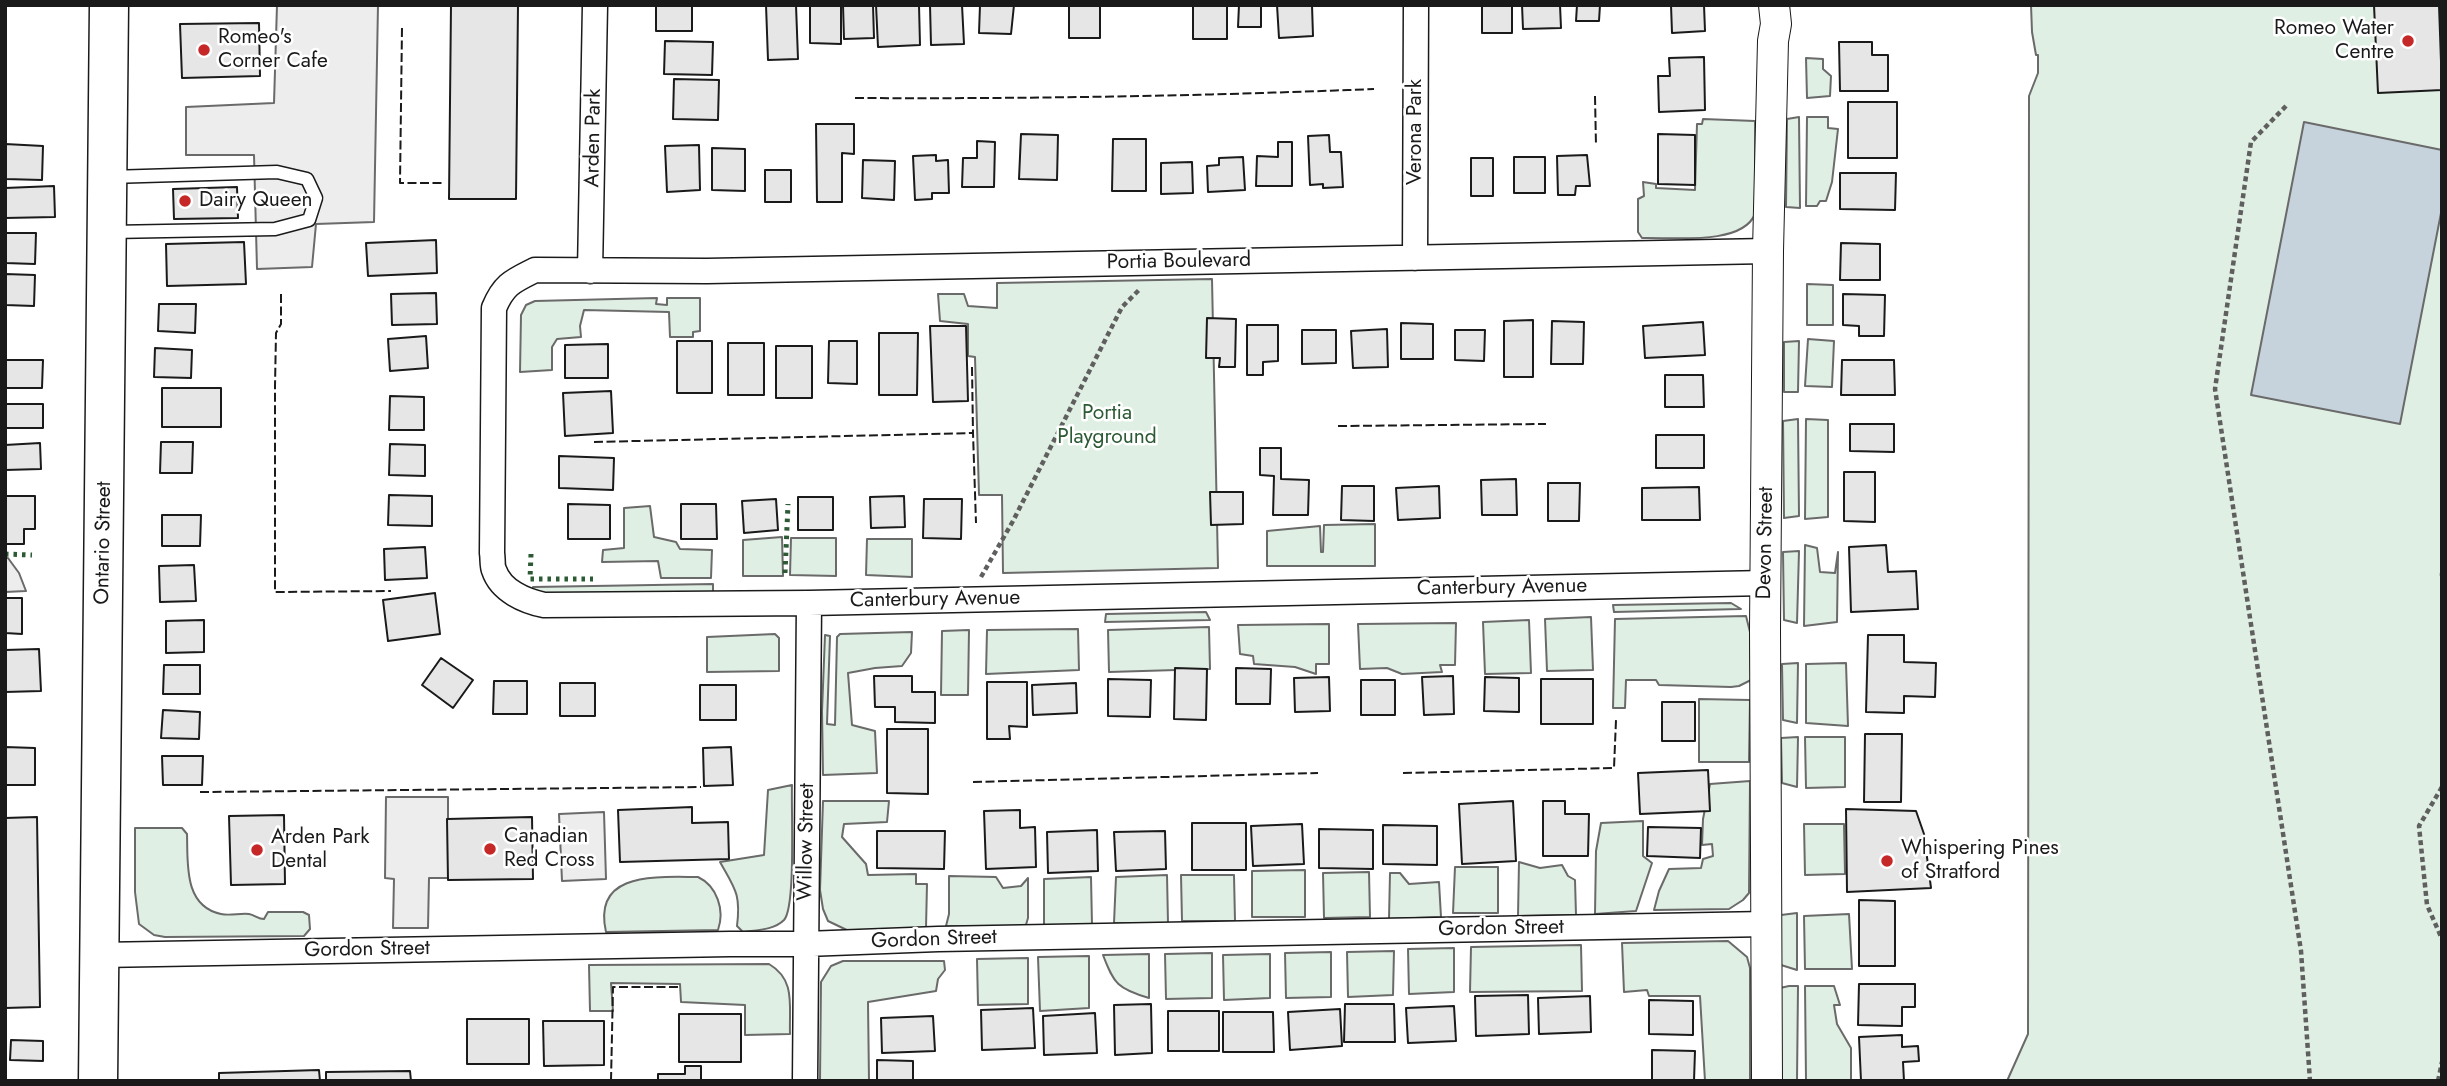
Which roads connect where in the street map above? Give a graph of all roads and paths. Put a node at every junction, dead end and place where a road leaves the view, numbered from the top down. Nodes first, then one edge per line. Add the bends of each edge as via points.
1 (109, 5) edge
2 (595, 5) edge
3 (1416, 5) edge
4 (1774, 5) edge
5 (2286, 106) dead end
6 (108, 177) junction
7 (107, 232) junction
8 (1768, 251) junction
9 (1415, 258) junction
10 (590, 271) junction
11 (1146, 283) dead end
12 (981, 576) dead end
13 (1766, 583) junction
14 (810, 603) junction
15 (2442, 787) edge
16 (1767, 924) junction
17 (2442, 939) edge
18 (806, 944) junction
19 (100, 955) junction
20 (2442, 1062) edge
21 (98, 1081) edge
22 (805, 1081) edge
23 (1767, 1081) edge
24 (2310, 1081) edge
25 (2438, 1081) edge

1 - 6 main road, Ontario Street
2 - 10 street, Arden Park
3 - 9 street, Verona Park
4 - 8 street, Devon Street
5 - 24 path via 2251,142 2215,389 2301,951
6 - 7 main road, Ontario Street
6 - 7 lane via 277,172 307,179 316,198 309,220 275,229
7 - 19 main road, Ontario Street
8 - 9 street, Portia Boulevard
8 - 13 street, Devon Street
9 - 10 street, Portia Boulevard
10 - 14 street, Canterbury Avenue via 535,270 500,292 494,308 492,553 502,584 528,602 544,605
11 - 12 path via 1122,307
13 - 14 street, Canterbury Avenue
13 - 16 street, Devon Street
14 - 18 street, Willow Street
15 - 17 path via 2419,826 2427,905
16 - 18 street, Gordon Street
16 - 23 street, Devon Street
18 - 19 street, Gordon Street
18 - 22 street, Willow Street
19 - 21 main road, Ontario Street
20 - 25 path

